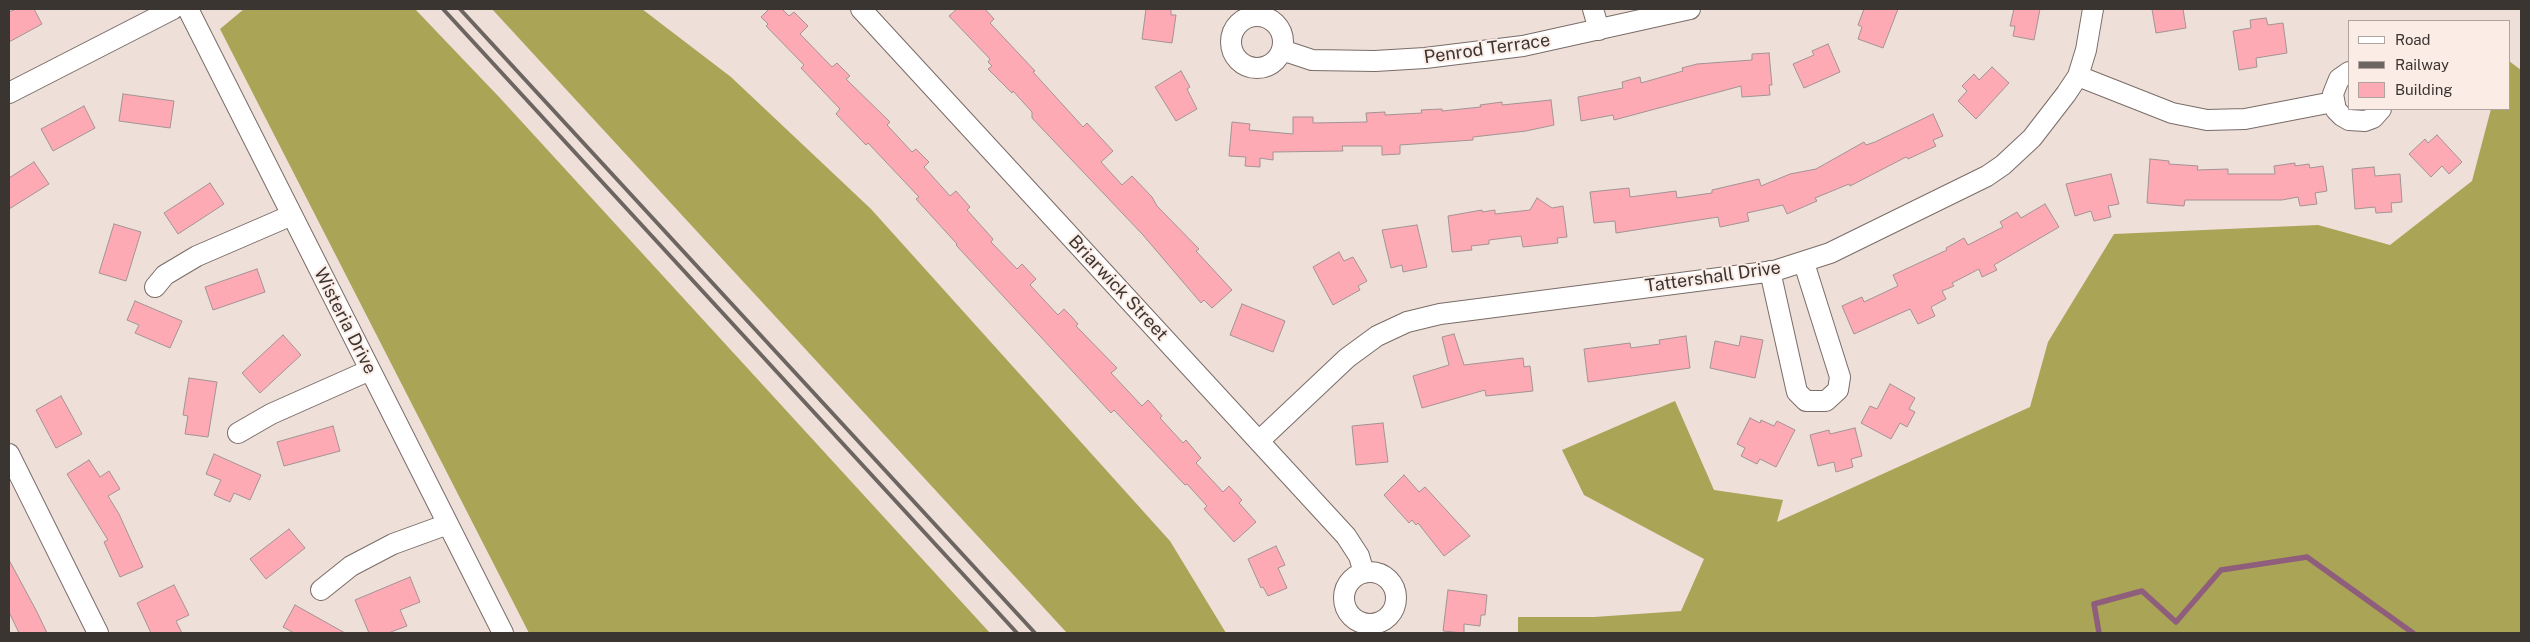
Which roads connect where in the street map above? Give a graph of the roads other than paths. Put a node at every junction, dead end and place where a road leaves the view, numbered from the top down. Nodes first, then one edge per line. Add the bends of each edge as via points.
1 (174, 9) edge
2 (188, 9) edge
3 (861, 9) edge
4 (1593, 9) edge
5 (1690, 9) edge
6 (2093, 9) edge
7 (1599, 30) junction
8 (1282, 50) dead end
9 (2348, 73) edge
10 (2078, 76) junction
11 (9, 93) edge
12 (2333, 102) junction
13 (2380, 110) edge
14 (292, 215) junction
15 (1804, 263) junction
16 (1770, 271) junction
17 (155, 287) dead end
18 (370, 370) junction
19 (238, 433) dead end
20 (1260, 441) junction
21 (9, 454) edge
22 (448, 524) junction
23 (1364, 573) dead end
24 (320, 590) dead end
25 (98, 633) edge
26 (503, 633) edge

1 - 11 street
2 - 14 street, Wisteria Drive
3 - 20 street, Briarwick Street
4 - 7 street
5 - 7 street, Penrod Terrace
6 - 10 street, Tattershall Drive
7 - 8 street, Penrod Terrace via 1523,46 1393,60 1312,60
9 - 12 street via 2335,86
10 - 12 street via 2172,113 2207,120 2245,119
10 - 15 street, Tattershall Drive via 2032,138 1987,176 1882,229
12 - 13 street via 2342,116 2357,122 2373,118
14 - 17 street via 197,256 165,275
14 - 18 street, Wisteria Drive
15 - 16 street, Tattershall Drive
15 - 16 street via 1840,377 1838,390 1826,401 1806,401 1796,392
16 - 20 street, Tattershall Drive via 1440,314 1407,322 1376,336 1347,358
18 - 19 street via 271,414
18 - 22 street, Wisteria Drive
20 - 23 street, Briarwick Street via 1346,536 1359,556
21 - 25 street
22 - 24 street via 392,544 351,566
22 - 26 street, Wisteria Drive

